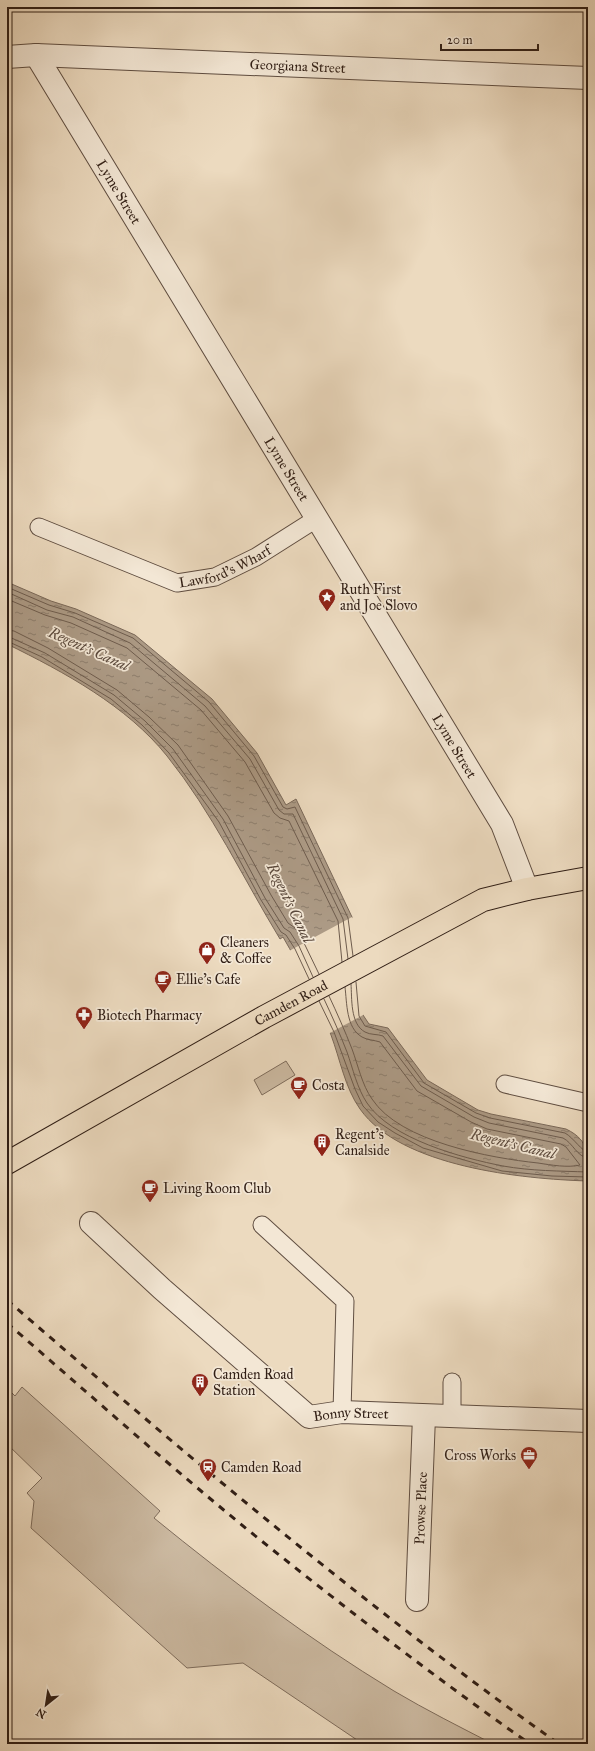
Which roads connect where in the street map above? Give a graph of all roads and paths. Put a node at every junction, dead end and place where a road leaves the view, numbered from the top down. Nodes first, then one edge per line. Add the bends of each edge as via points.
1 (36, 55) junction
2 (7, 57) edge
3 (588, 78) edge
4 (316, 519) junction
5 (39, 527) dead end
6 (588, 878) edge
7 (527, 889) junction
8 (505, 1084) dead end
9 (588, 1103) edge
10 (7, 1163) edge
11 (91, 1223) dead end
12 (262, 1226) dead end
13 (452, 1382) dead end
14 (342, 1412) junction
15 (424, 1416) junction
16 (452, 1417) junction
17 (588, 1421) edge
18 (417, 1600) dead end

1 - 2 street, Georgiana Street
1 - 3 street, Georgiana Street
1 - 4 street, Lyme Street
4 - 5 lane, Lawford's Wharf via 256,557 215,577 177,583
4 - 7 street, Lyme Street via 502,824
6 - 7 highway, Camden Road
7 - 10 highway, Camden Road via 483,900 264,1017
8 - 9 lane
11 - 14 street, Bonny Street via 162,1289 310,1417
12 - 14 lane via 345,1301
13 - 16 lane
14 - 15 street, Bonny Street
15 - 16 street, Bonny Street
15 - 18 street, Prowse Place
16 - 17 street, Bonny Street

